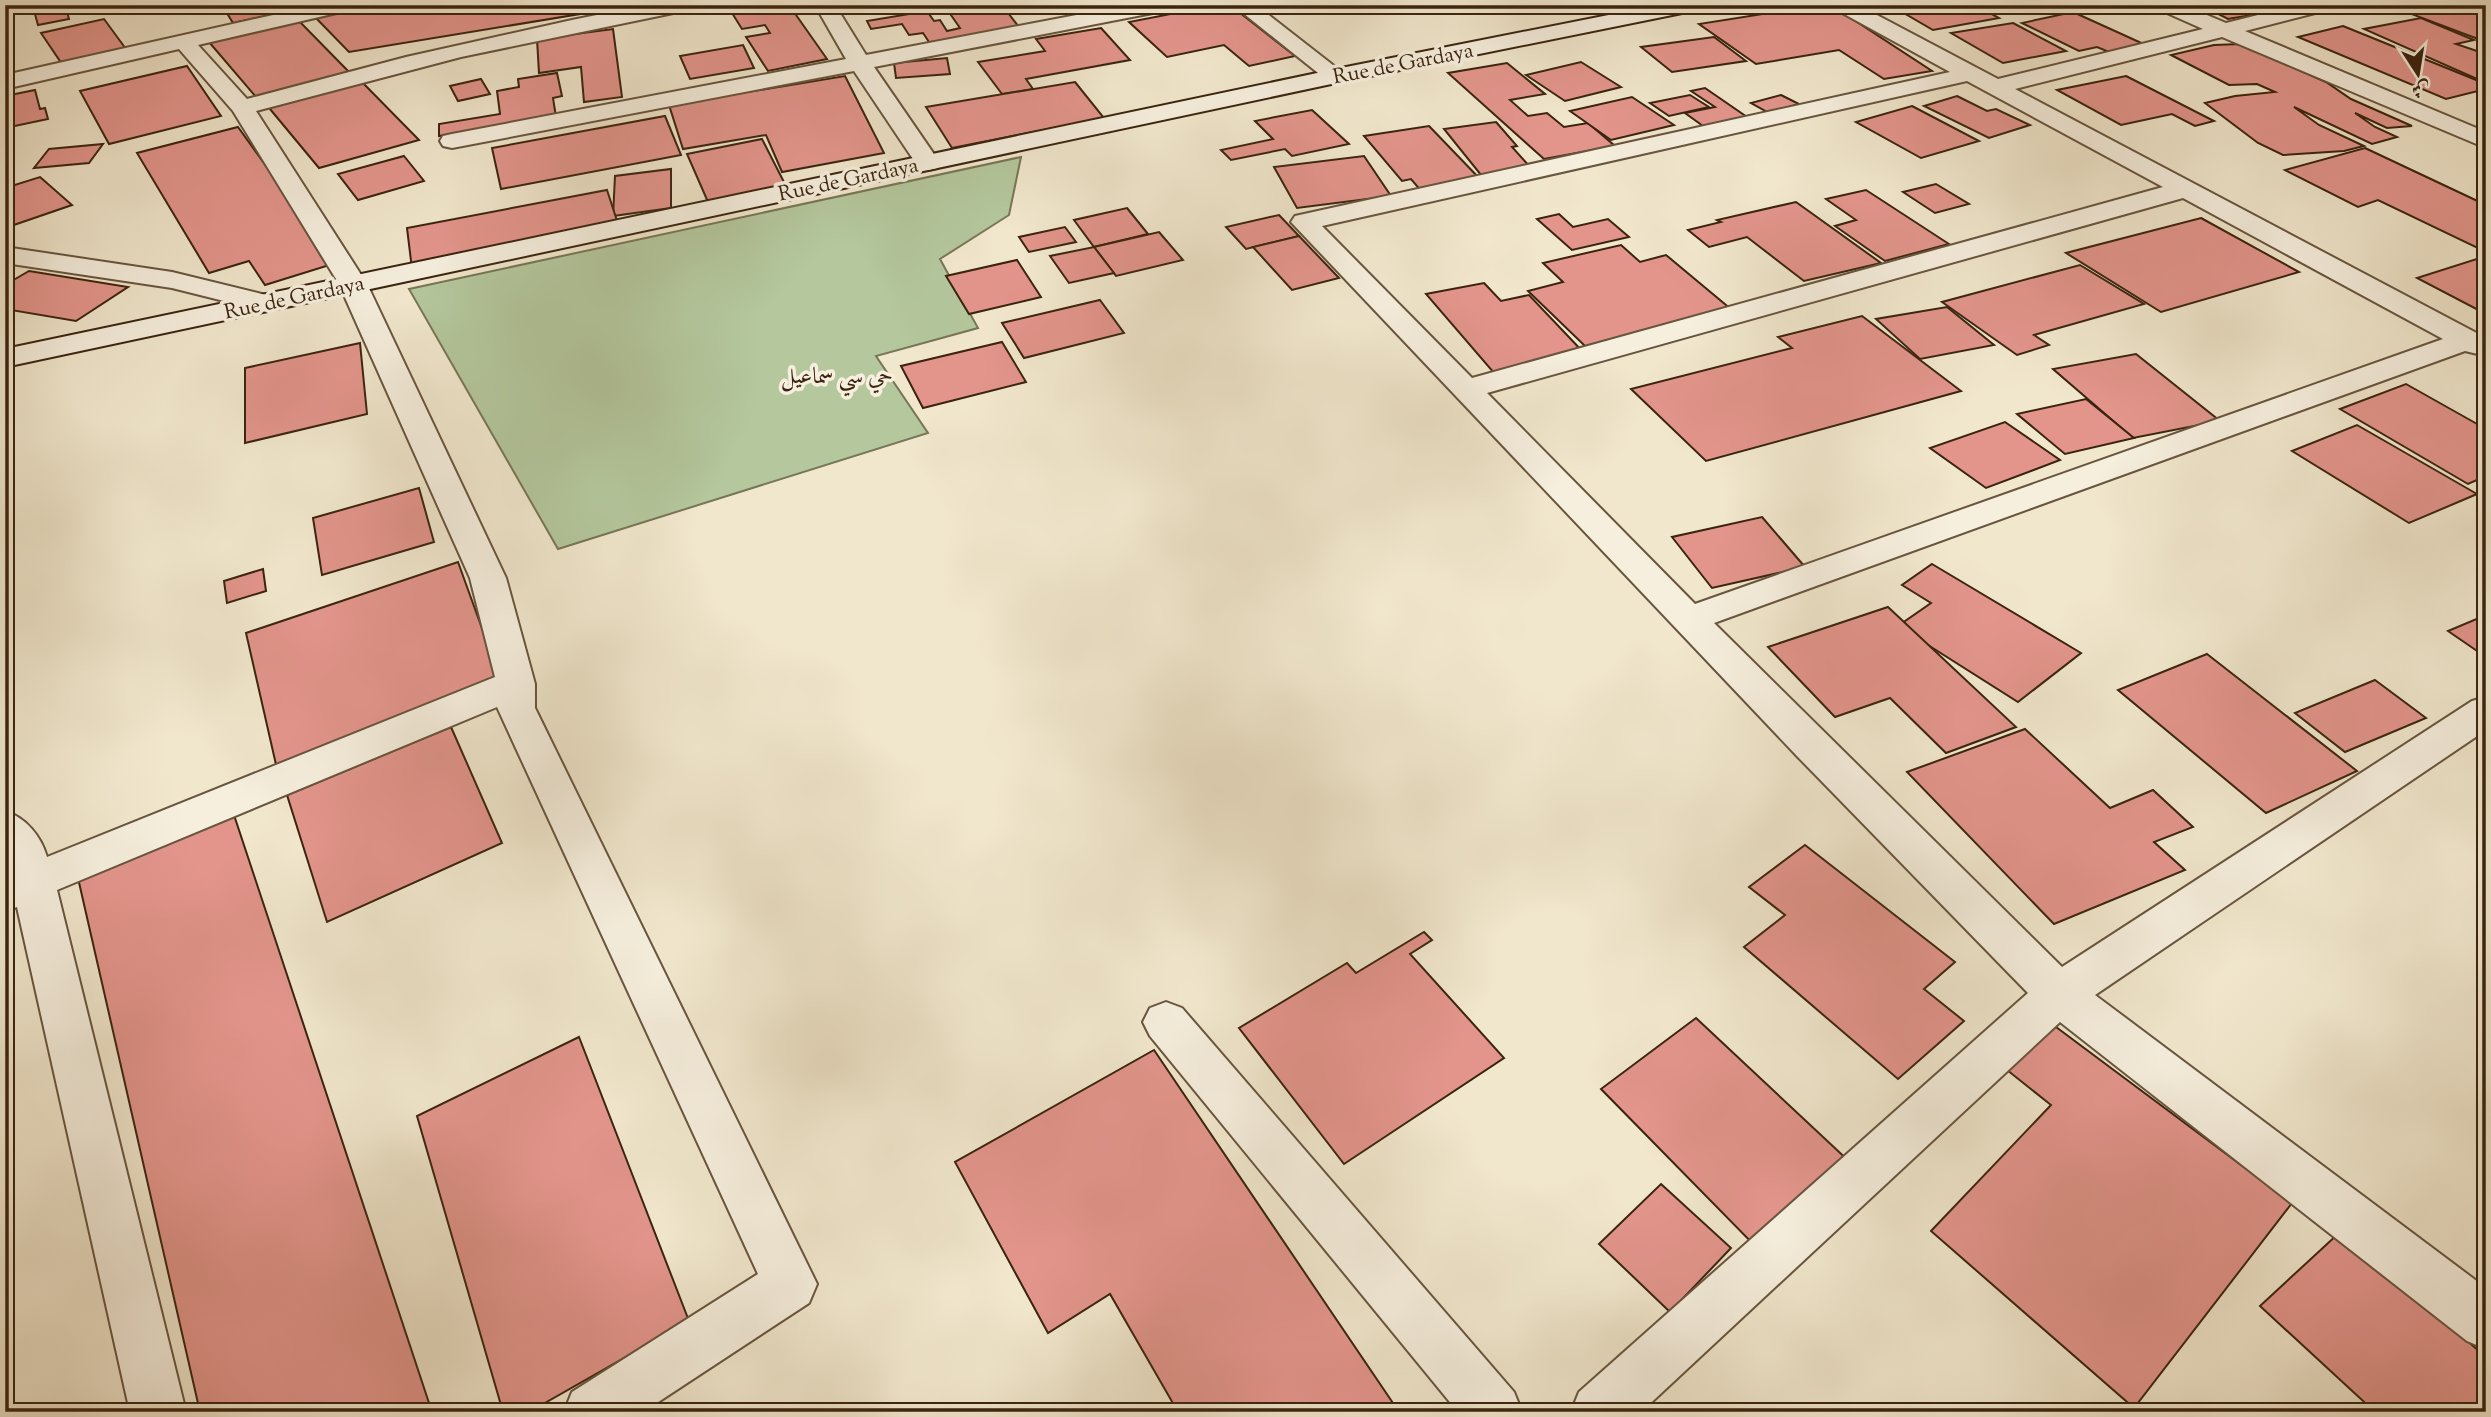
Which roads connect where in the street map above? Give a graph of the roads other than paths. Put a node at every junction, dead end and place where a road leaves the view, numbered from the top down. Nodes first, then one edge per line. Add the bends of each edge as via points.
1 (683, 5) edge
2 (825, 5) edge
3 (1163, 5) edge
4 (1243, 5) edge
5 (1692, 5) edge
6 (1842, 5) edge
7 (2165, 5) edge
8 (2325, 5) edge
9 (343, 6) edge
10 (2224, 30) junction
11 (184, 42) junction
12 (861, 65) junction
13 (1336, 76) junction
14 (1982, 80) junction
15 (5, 82) edge
16 (242, 108) junction
17 (2475, 112) dead end
18 (2442, 121) junction
19 (452, 141) dead end
20 (2486, 141) edge
21 (928, 163) junction
22 (2186, 189) junction
23 (5, 255) edge
24 (353, 284) junction
25 (264, 303) junction
26 (2476, 345) edge
27 (5, 358) edge
28 (1466, 389) junction
29 (1689, 619) junction
30 (516, 684) junction
31 (2486, 711) edge
32 (5, 827) edge
33 (19, 887) edge
34 (2059, 994) junction
35 (1166, 1022) dead end
36 (2486, 1322) edge
37 (158, 1412) edge
38 (592, 1412) edge
39 (1494, 1412) edge
40 (1599, 1412) edge

1 - 16 street via 367,73
2 - 12 street
3 - 12 street
4 - 13 street
5 - 13 street, Rue de Gardaya
6 - 14 street
7 - 10 street
8 - 10 street
9 - 11 street
10 - 14 street
10 - 18 street
11 - 15 street
11 - 16 street
12 - 19 street
12 - 21 street
13 - 21 street, Rue de Gardaya
14 - 22 street
14 - 28 street via 1304,222
16 - 24 street
17 - 18 street
18 - 20 street
21 - 24 street, Rue de Gardaya
22 - 26 street
22 - 28 street
23 - 25 street via 172,280
24 - 25 street, Rue de Gardaya
24 - 30 street via 488,578
25 - 27 street, Rue de Gardaya
26 - 29 street
28 - 29 street
29 - 34 street
30 - 33 street
30 - 38 street via 516,708 790,1284
31 - 34 street
32 - 33 street via 24,849
33 - 37 street
34 - 36 street
34 - 40 street
35 - 39 street

